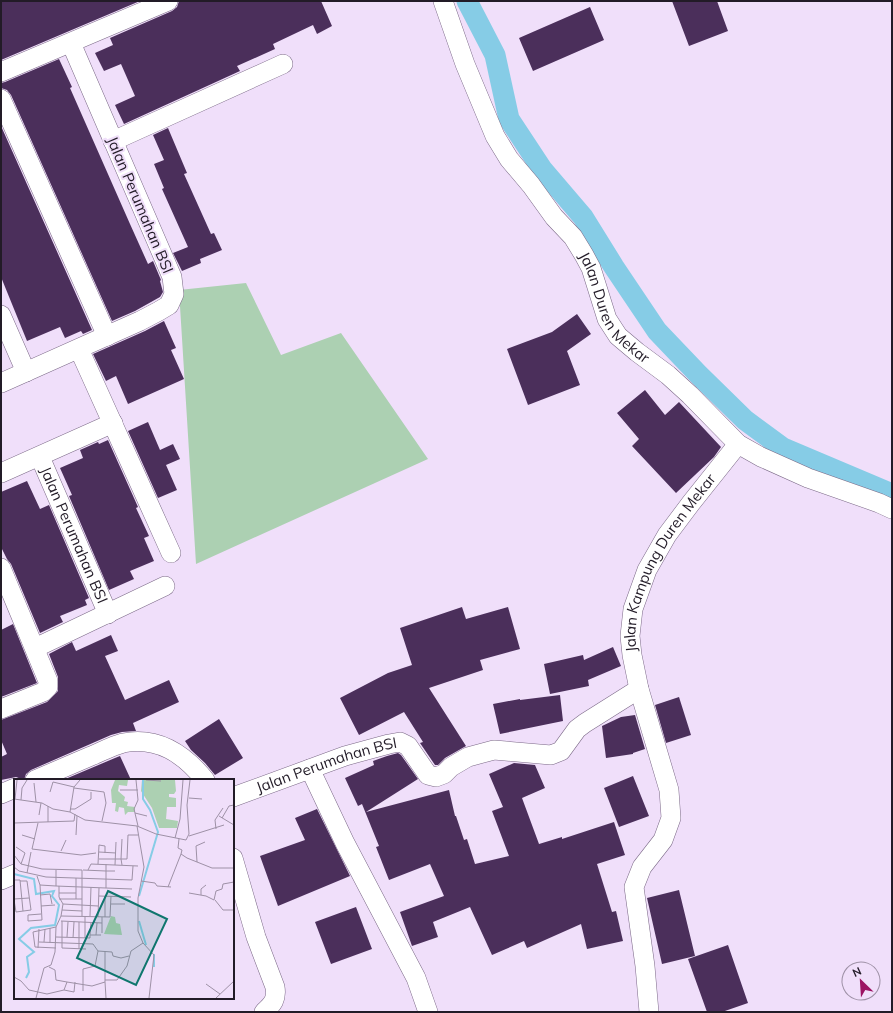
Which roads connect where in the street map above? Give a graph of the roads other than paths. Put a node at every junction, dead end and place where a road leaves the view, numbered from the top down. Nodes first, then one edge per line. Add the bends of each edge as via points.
1 (168, 1) edge
2 (443, 1) edge
3 (71, 43) junction
4 (283, 64) dead end
5 (1, 72) edge
6 (1, 99) edge
7 (113, 142) junction
8 (1, 315) edge
9 (107, 336) junction
10 (79, 349) junction
11 (26, 372) junction
12 (1, 383) edge
13 (113, 423) junction
14 (738, 444) junction
15 (40, 457) junction
16 (1, 473) edge
17 (892, 508) edge
18 (171, 553) dead end
19 (1, 568) edge
20 (165, 586) dead end
21 (108, 614) junction
22 (35, 648) junction
23 (639, 689) junction
24 (1, 709) edge
25 (310, 769) junction
26 (37, 779) edge
27 (204, 779) edge
28 (14, 788) edge
29 (1, 794) edge
30 (234, 797) edge
31 (234, 861) edge
32 (14, 874) edge
33 (1, 880) edge
34 (264, 1012) edge
35 (428, 1012) edge
36 (649, 1012) edge

1 - 3 street
2 - 14 street, Jalan Duren Mekar via 465,64 495,136 509,159 584,255 591,268 607,319 618,336 668,375
3 - 5 street
3 - 7 street, Jalan Perumahan BSI
4 - 7 street
6 - 9 street
7 - 9 street, Jalan Perumahan BSI via 172,277 174,294 168,305 159,311
8 - 11 street
9 - 10 street, Jalan Perumahan BSI
10 - 11 street, Jalan Perumahan BSI
10 - 13 street
11 - 12 street, Jalan Perumahan BSI
13 - 15 street, Jalan Perumahan BSI
13 - 18 street
14 - 17 street, Jalan Duren Mekar via 808,478
14 - 23 street, Jalan Kampung Duren Mekar via 667,535 647,570 634,609 630,636
15 - 16 street, Jalan Perumahan BSI
15 - 21 street, Jalan Perumahan BSI
19 - 22 street
20 - 21 street, Jalan Perumahan BSI
21 - 22 street, Jalan Perumahan BSI
22 - 24 street via 48,687 43,692
23 - 25 street, Jalan Perumahan BSI via 585,723 577,729 561,751 552,754 494,750 468,757 436,777 428,775 408,746 400,742 345,756
23 - 36 street, Jalan Kampung Duren Mekar via 669,790 671,818 663,840 642,867 634,887
25 - 30 street, Jalan Perumahan BSI
25 - 35 street via 345,843 416,978
26 - 27 street via 122,743 138,741 173,750 192,764
28 - 29 street
31 - 34 street via 256,938 275,987 274,999
32 - 33 street

